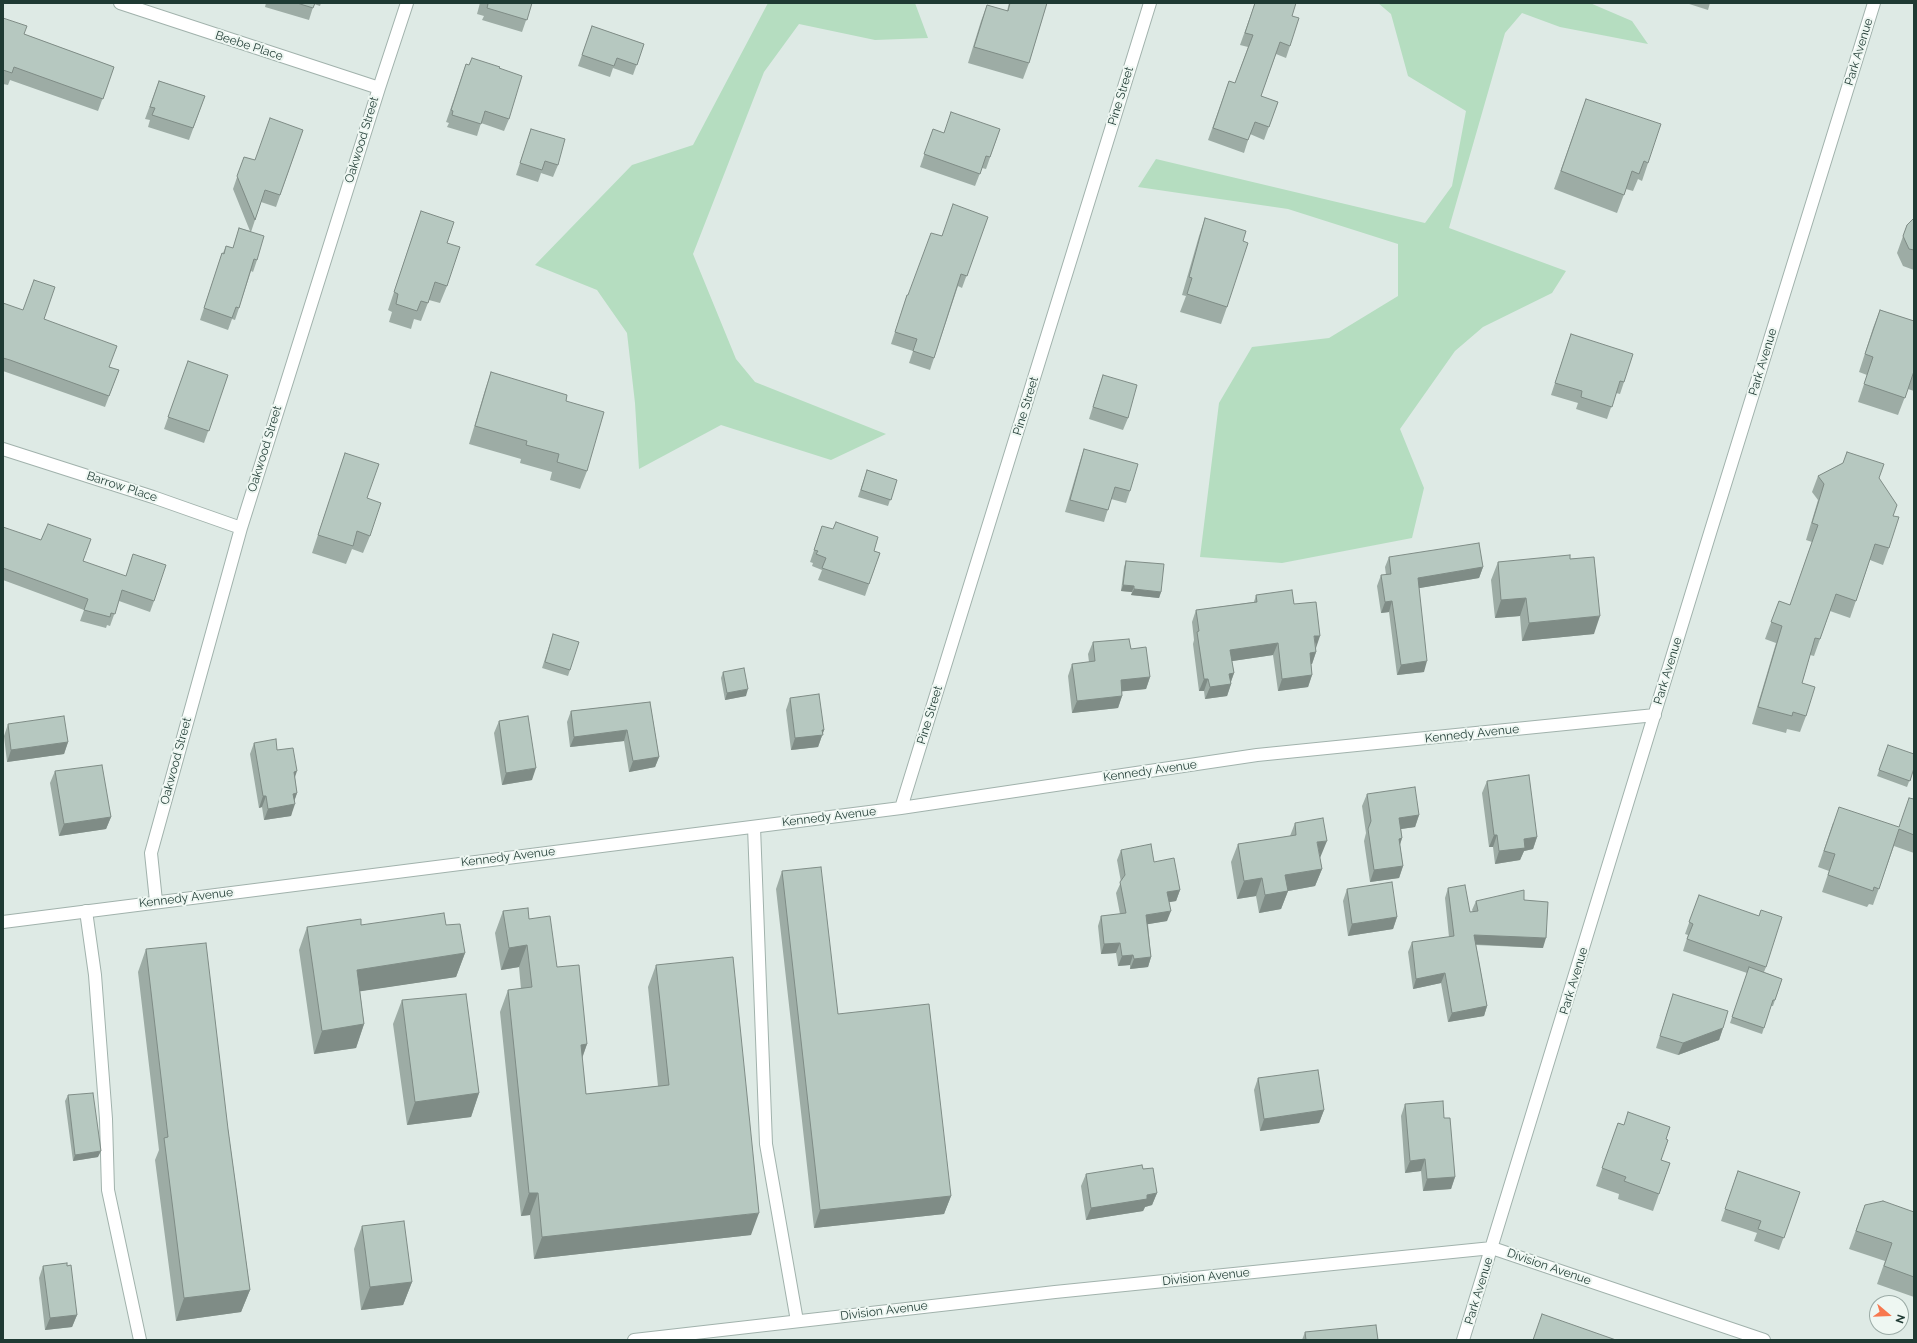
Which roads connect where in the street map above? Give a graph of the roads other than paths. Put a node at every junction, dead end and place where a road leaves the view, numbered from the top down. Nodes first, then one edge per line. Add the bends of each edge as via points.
1 (120, 3) edge
2 (407, 3) edge
3 (1150, 3) edge
4 (1874, 3) edge
5 (378, 88) junction
6 (3, 449) edge
7 (241, 528) junction
8 (1656, 715) junction
9 (901, 808) junction
10 (754, 827) junction
11 (156, 901) junction
12 (86, 911) junction
13 (3, 922) edge
14 (1492, 1248) junction
15 (797, 1321) junction
16 (140, 1340) edge
17 (634, 1340) edge
18 (1464, 1340) edge
19 (1764, 1340) edge

1 - 5 street, Beebe Place
2 - 5 street, Oakwood Street
3 - 9 street, Pine Street
4 - 8 street, Park Avenue via 1712,525
5 - 7 street, Oakwood Street
6 - 7 street, Barrow Place
7 - 11 street, Oakwood Street via 151,853
8 - 9 street, Kennedy Avenue via 1257,755
8 - 14 street, Park Avenue
9 - 10 street, Kennedy Avenue
10 - 11 street, Kennedy Avenue
10 - 15 street via 766,1144
11 - 12 street, Kennedy Avenue
12 - 13 street, Kennedy Avenue
12 - 16 street via 95,975 106,1119 108,1190
14 - 15 street, Division Avenue
14 - 18 street, Park Avenue
14 - 19 street, Division Avenue
15 - 17 street, Division Avenue

